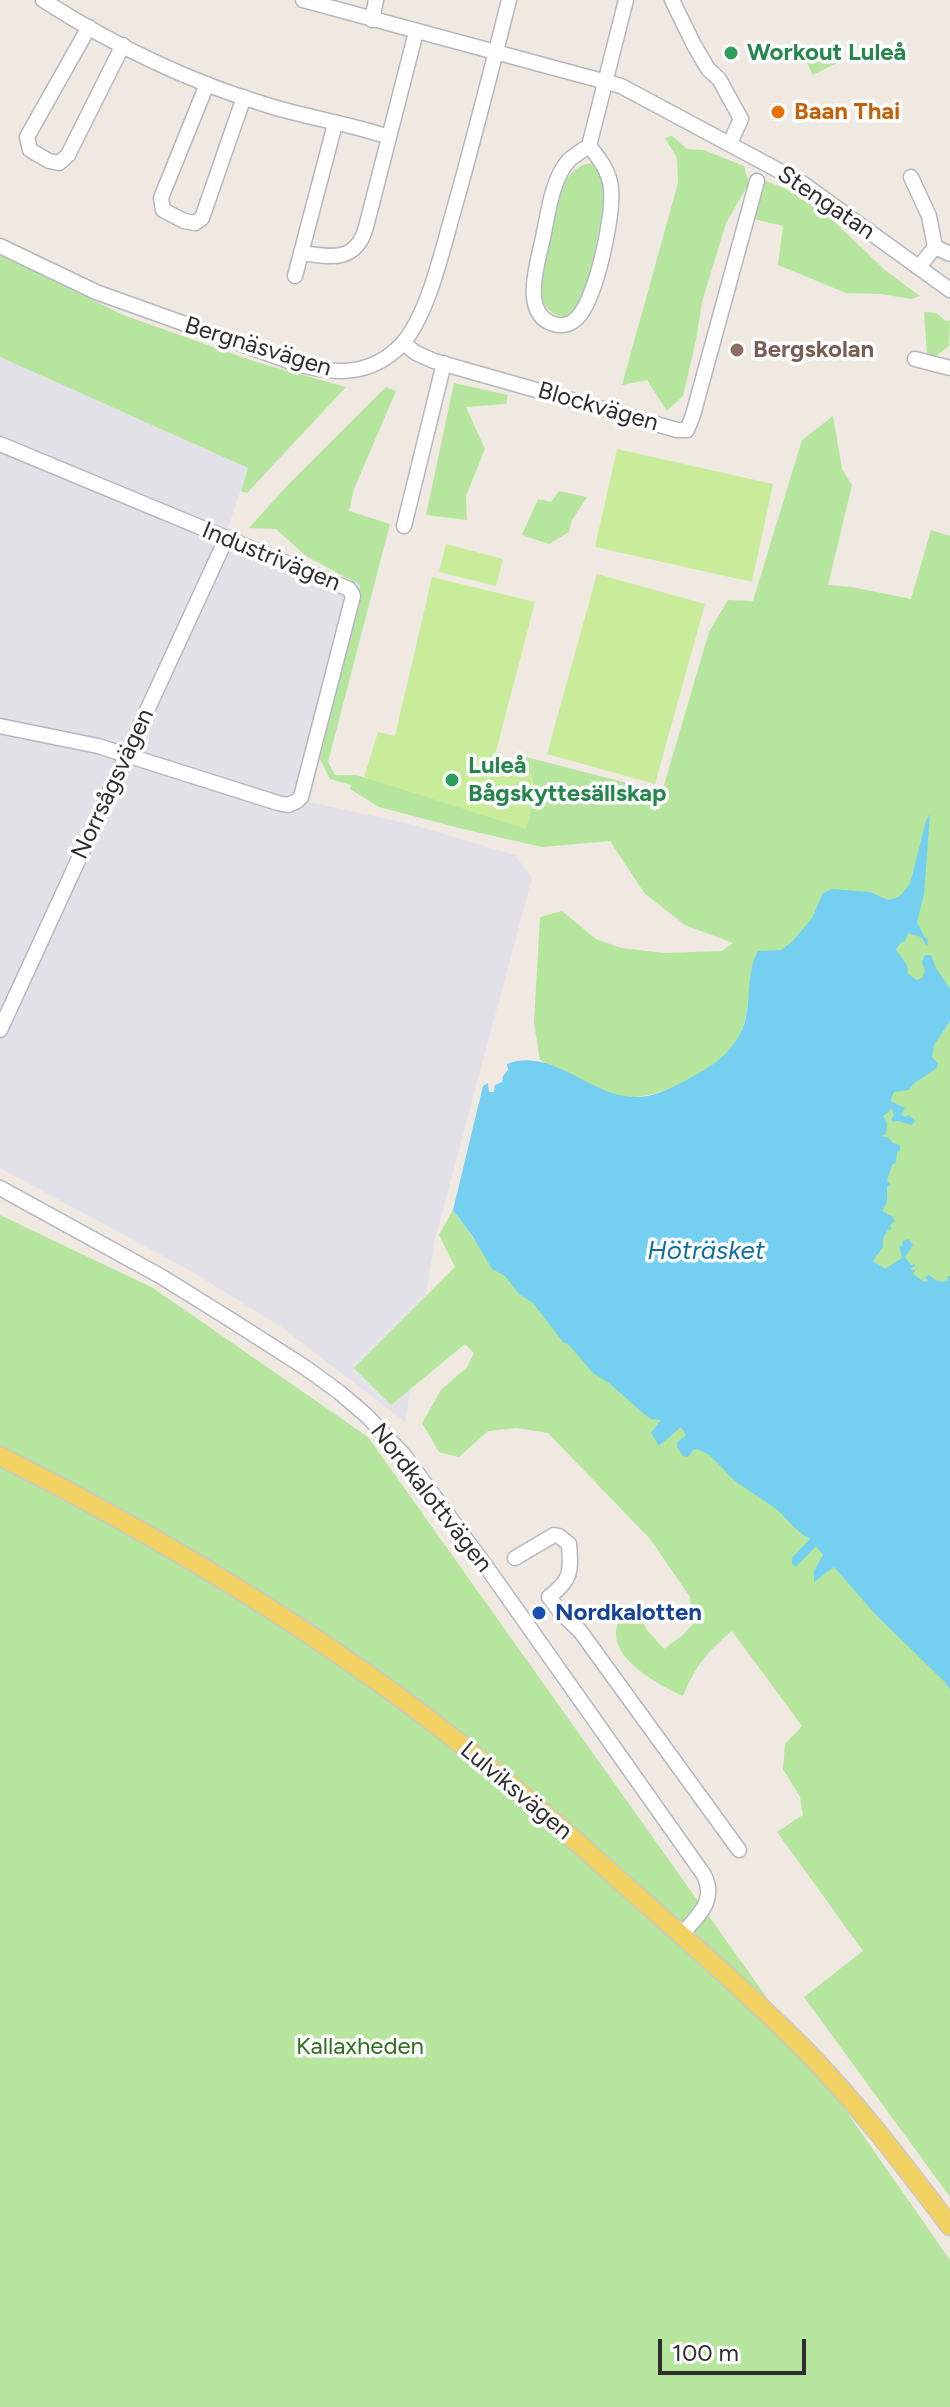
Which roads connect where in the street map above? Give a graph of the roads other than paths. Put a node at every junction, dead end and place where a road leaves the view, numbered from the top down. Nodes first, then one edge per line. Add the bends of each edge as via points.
1 (43, 0) edge
2 (303, 0) edge
3 (376, 0) edge
4 (509, 0) edge
5 (626, 0) edge
6 (672, 0) edge
7 (372, 20) junction
8 (89, 27) junction
9 (416, 32) junction
10 (123, 45) junction
11 (496, 52) junction
12 (606, 81) junction
13 (207, 84) junction
14 (244, 97) junction
15 (335, 124) junction
16 (389, 137) junction
17 (730, 143) junction
18 (589, 146) junction
19 (911, 177) dead end
20 (757, 181) dead end
21 (0, 246) edge
22 (935, 247) junction
23 (301, 253) junction
24 (950, 254) edge
25 (919, 267) junction
26 (295, 276) dead end
27 (950, 290) edge
28 (403, 343) junction
29 (915, 359) dead end
30 (444, 363) junction
31 (950, 368) edge
32 (0, 444) edge
33 (404, 526) dead end
34 (226, 539) junction
35 (0, 726) edge
36 (127, 755) junction
37 (2, 1021) edge
38 (0, 1188) edge
39 (0, 1456) edge
40 (515, 1558) dead end
41 (739, 1850) dead end
42 (681, 1935) junction
43 (950, 2226) edge

1 - 8 street
2 - 7 street, Stengatan
3 - 7 street
4 - 11 street, Bergnäsvägen
5 - 12 street
6 - 17 street via 741,119
7 - 9 street, Stengatan
8 - 10 street
8 - 10 street via 27,137 30,150 49,161 59,163 68,155
9 - 11 street, Stengatan
9 - 16 street
10 - 13 street
11 - 12 street, Stengatan
11 - 28 street, Bergnäsvägen via 438,266
12 - 17 street, Stengatan
12 - 18 street
13 - 14 street
13 - 14 street via 161,198 166,214 184,221 202,218
14 - 15 street
15 - 16 street
15 - 23 street
16 - 23 street via 360,244 343,255
17 - 25 street, Stengatan via 822,196
18 - 18 street via 606,170 611,189 609,224 585,307 569,323 554,324 536,308 537,267 558,178
19 - 22 street via 929,216
20 - 30 street, Blockvägen via 687,430
21 - 28 street, Bergnäsvägen via 121,302 313,369 360,369
22 - 24 street
22 - 25 street
23 - 26 street
25 - 27 street, Stengatan
28 - 30 street, Blockvägen
29 - 31 street
30 - 33 street
32 - 34 street, Industrivägen
34 - 36 street, Norrsågsvägen
34 - 36 street, Industrivägen via 349,589 353,596 301,797 288,805
35 - 36 street
36 - 37 street, Norrsågsvägen
38 - 42 street, Nordkalottvägen via 162,1277 306,1368 367,1416 403,1454 704,1875 707,1904
39 - 42 main road, Lulviksvägen via 169,1546 378,1682 474,1754
40 - 41 street via 554,1535 569,1544 568,1580 549,1597 580,1631
42 - 43 main road, Lulviksvägen via 805,2051 881,2135

